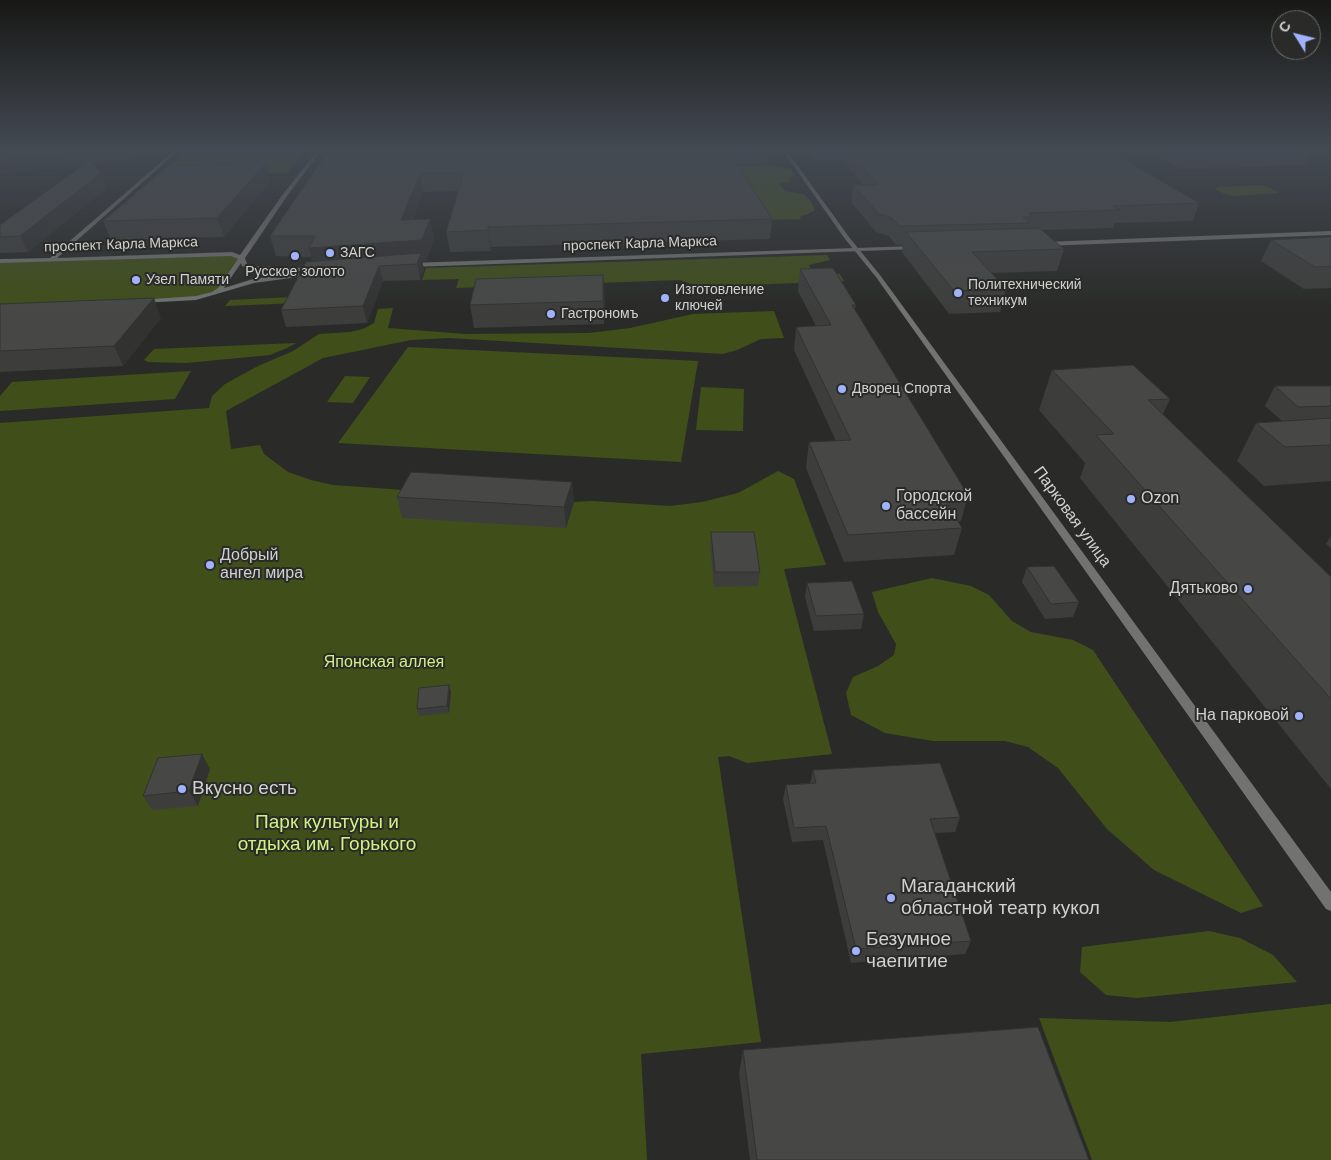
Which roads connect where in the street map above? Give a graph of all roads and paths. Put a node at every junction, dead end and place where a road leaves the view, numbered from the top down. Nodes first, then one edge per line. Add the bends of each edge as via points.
1 (114, 205) edge
2 (278, 205) edge
3 (824, 205) edge
4 (1331, 233) edge
5 (1040, 245) edge
6 (924, 248) edge
7 (856, 250) junction
8 (242, 258) junction
9 (51, 260) junction
10 (0, 261) edge
11 (405, 266) edge
12 (214, 294) junction
13 (133, 302) edge
14 (1331, 904) edge

1 - 9 street
2 - 8 street
3 - 7 street, Парковая улица
4 - 5 street
6 - 7 street, проспект Карла Маркса
7 - 11 street, проспект Карла Маркса
7 - 14 street, Парковая улица via 878,276
8 - 9 street, проспект Карла Маркса via 226,254
8 - 12 street
8 - 12 street, проспект Карла Маркса via 244,265 255,268 320,271 253,281
9 - 10 street, проспект Карла Маркса
12 - 13 street, проспект Карла Маркса

